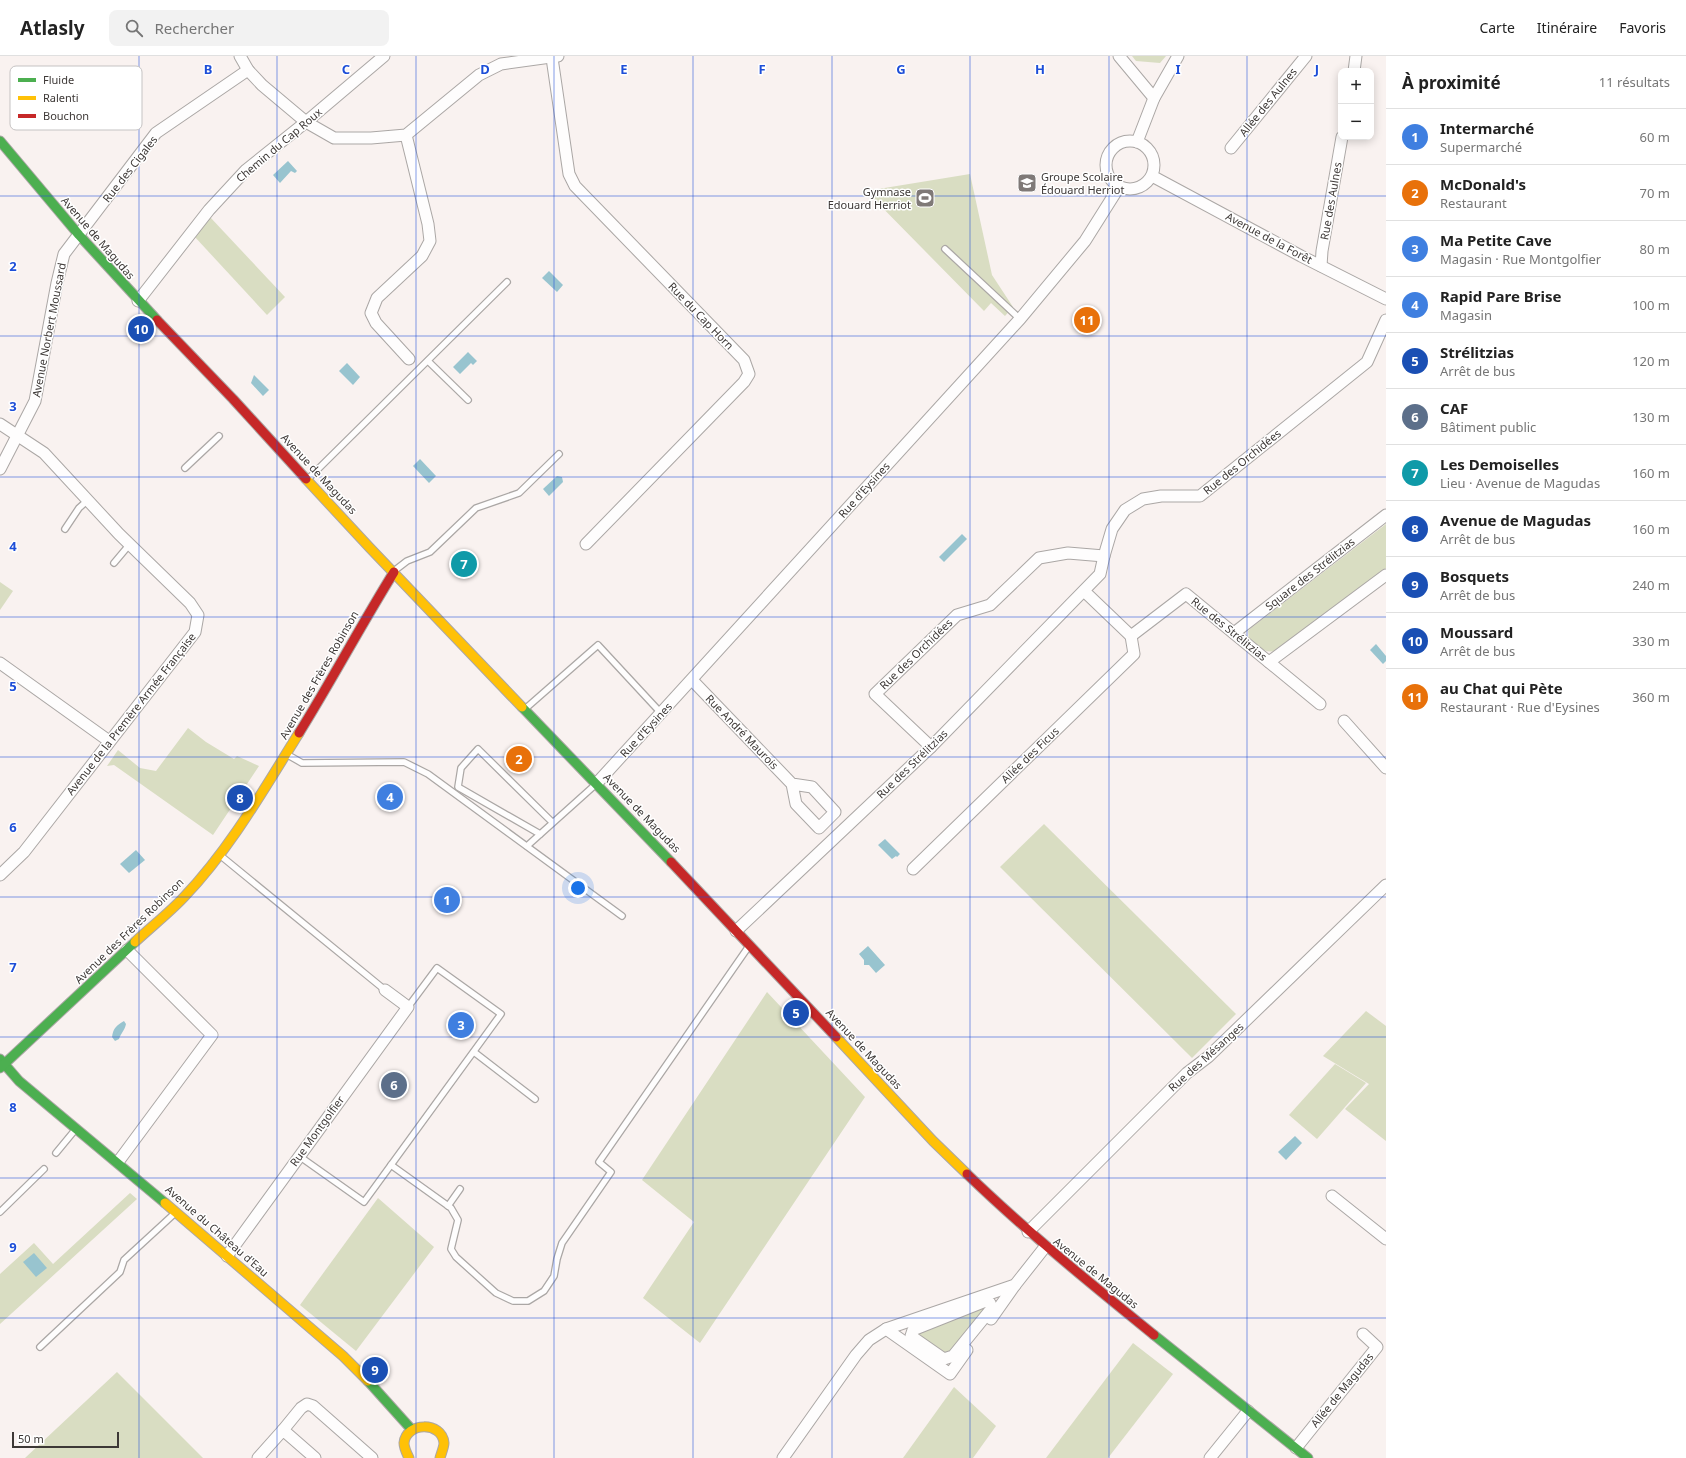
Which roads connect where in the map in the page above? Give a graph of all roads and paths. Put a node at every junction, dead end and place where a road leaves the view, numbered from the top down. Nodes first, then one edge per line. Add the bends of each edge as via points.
1 (240, 56) edge
2 (384, 56) edge
3 (1120, 56) edge
4 (1178, 56) edge
5 (1306, 56) edge
6 (1356, 56) edge
7 (555, 57) edge
8 (1354, 68) edge
9 (248, 70) junction
10 (1154, 98) junction
11 (306, 122) junction
12 (406, 135) junction
13 (1341, 140) edge
14 (0, 141) edge
15 (1137, 142) junction
16 (1231, 148) dead end
17 (1152, 176) junction
18 (1119, 188) junction
19 (79, 235) junction
20 (945, 249) dead end
21 (1321, 266) junction
22 (507, 282) dead end
23 (1386, 299) edge
24 (138, 301) junction
25 (1020, 319) junction
26 (1386, 320) edge
27 (409, 359) dead end
28 (428, 361) junction
29 (468, 400) dead end
30 (0, 424) edge
31 (18, 435) junction
32 (218, 436) dead end
33 (559, 454) dead end
34 (186, 468) dead end
35 (0, 469) edge
36 (308, 479) junction
37 (88, 500) junction
38 (1386, 515) edge
39 (65, 529) dead end
40 (130, 544) junction
41 (586, 544) dead end
42 (1104, 556) junction
43 (114, 563) dead end
44 (394, 572) junction
45 (1386, 575) edge
46 (1084, 591) junction
47 (1234, 633) junction
48 (1131, 636) junction
49 (1269, 662) junction
50 (0, 663) edge
51 (692, 680) junction
52 (1320, 704) dead end
53 (525, 710) junction
54 (661, 713) junction
55 (1344, 722) dead end
56 (109, 741) junction
57 (931, 747) junction
58 (286, 754) junction
59 (1386, 768) edge
60 (597, 783) junction
61 (792, 784) dead end
62 (552, 822) junction
63 (540, 834) junction
64 (527, 846) junction
65 (219, 855) junction
66 (913, 869) dead end
67 (0, 875) edge
68 (1386, 885) edge
69 (622, 916) dead end
70 (736, 931) junction
71 (749, 946) junction
72 (127, 950) junction
73 (385, 990) joint
74 (408, 1007) junction
75 (474, 1052) junction
76 (1, 1064) edge
77 (535, 1099) dead end
78 (77, 1128) junction
79 (56, 1153) dead end
80 (300, 1156) junction
81 (118, 1162) junction
82 (391, 1165) junction
83 (44, 1170) dead end
84 (460, 1189) dead end
85 (1332, 1196) dead end
86 (448, 1206) junction
87 (0, 1212) edge
88 (176, 1212) junction
89 (1028, 1232) junction
90 (1386, 1239) edge
91 (1045, 1247) junction
92 (227, 1256) junction
93 (1016, 1285) junction
94 (886, 1329) junction
95 (1363, 1334) dead end
96 (40, 1347) dead end
97 (944, 1359) joint
98 (1248, 1411) junction
99 (282, 1430) junction
100 (412, 1430) junction
101 (1296, 1448) junction
102 (258, 1458) edge
103 (315, 1458) edge
104 (372, 1458) edge
105 (408, 1458) edge
106 (441, 1458) edge
107 (782, 1458) edge
108 (1210, 1458) edge
109 (1308, 1458) edge

1 - 9 street
2 - 11 street, Chemin du Cap Roux
3 - 10 street
4 - 10 street
5 - 16 street, Allée des Aulnes
6 - 8 street
7 - 12 street via 501,64 479,75
7 - 41 street, Rue du Cap Horn via 569,174 575,186 744,360 749,374
9 - 11 street
9 - 19 street, Rue des Cigales via 156,133
10 - 15 street
11 - 12 street via 334,138
11 - 24 street, Chemin du Cap Roux via 246,170 209,210
12 - 27 street via 430,241 422,256 377,298 371,313 376,323
13 - 21 street, Rue des Aulnes
14 - 19 main road, Avenue de Magudas
15 - 17 street via 1153,156 1155,170
15 - 18 street via 1125,142 1114,147 1106,160 1108,176
17 - 18 street via 1142,187 1127,190
17 - 21 street, Avenue de la Forêt
18 - 25 street, Rue d'Eysines via 1085,241
19 - 24 main road, Avenue de Magudas
19 - 31 street, Avenue Norbert Moussard via 64,254 35,401
20 - 25 lane
21 - 23 street, Avenue de la Forêt
22 - 28 lane
24 - 36 main road, Avenue de Magudas
25 - 51 street, Rue d'Eysines
26 - 42 street, Rue des Orchidées via 1367,362 1200,496 1161,496 1143,499 1125,510 1112,529
28 - 29 lane
28 - 36 lane
30 - 31 street, Avenue de la Premère Armée Française
31 - 35 street, Avenue Norbert Moussard
31 - 37 street, Avenue de la Premère Armée Française via 44,453
32 - 34 lane
33 - 44 lane via 520,493 476,508 430,552 407,561
36 - 44 main road, Avenue de Magudas
37 - 39 lane via 79,508
37 - 40 street, Avenue de la Premère Armée Française
38 - 47 street, Square des Strélitzias
40 - 43 lane
40 - 56 street, Avenue de la Premère Armée Française via 190,603 198,615 195,632
42 - 46 street, Rue des Strélitzias via 1100,574
42 - 57 street, Rue des Orchidées via 1068,553 1039,558 990,605 958,615 876,694
44 - 53 main road, Avenue de Magudas
44 - 58 main road, Avenue des Frères Robinson
45 - 49 street
46 - 48 street
46 - 57 street, Rue des Strélitzias
47 - 48 street, Rue des Strélitzias via 1186,594
47 - 49 street, Rue des Strélitzias
48 - 66 street, Allée des Ficus via 1134,654
49 - 52 street, Rue des Strélitzias
50 - 56 street
51 - 54 street, Rue d'Eysines
51 - 61 street, Rue André Maurois
53 - 54 lane via 598,645
53 - 60 main road, Avenue de Magudas
54 - 60 street, Rue d'Eysines
55 - 59 street
56 - 67 street, Avenue de la Premère Armée Française via 24,852
57 - 70 street, Rue des Strélitzias
58 - 64 lane via 302,764 404,762 428,774
58 - 65 main road, Avenue des Frères Robinson
60 - 62 lane
60 - 70 main road, Avenue de Magudas
62 - 63 lane
62 - 63 lane via 478,749 461,768 458,787
63 - 64 lane
64 - 69 lane
65 - 72 main road, Avenue des Frères Robinson via 184,897
65 - 73 lane
68 - 89 street, Rue des Mésanges via 1208,1057 1186,1073
70 - 71 main road, Avenue de Magudas
71 - 86 lane via 599,1162 612,1172 562,1243 554,1276 544,1291 528,1301 513,1301 496,1293 456,1258 450,1249 458,1220
71 - 89 main road, Avenue de Magudas via 933,1141
72 - 76 main road, Avenue des Frères Robinson
72 - 81 street via 212,1035
73 - 74 street
74 - 75 lane via 437,968 501,1014
74 - 80 street, Rue Montgolfier
75 - 77 lane
75 - 82 lane
76 - 78 main road, Avenue du Château d'Eau
78 - 79 lane
78 - 81 main road, Avenue du Château d'Eau
80 - 82 lane via 364,1202
80 - 92 street, Rue Montgolfier
81 - 88 main road, Avenue du Château d'Eau
82 - 86 lane
83 - 87 lane
84 - 86 lane
85 - 90 street
88 - 92 main road, Avenue du Château d'Eau
88 - 96 lane via 124,1260 120,1272
89 - 91 main road, Avenue de Magudas
91 - 93 street
91 - 98 main road, Avenue de Magudas
92 - 100 main road, Avenue du Château d'Eau via 344,1356
93 - 94 street
93 - 94 street via 950,1374
94 - 107 street via 870,1340 856,1355
95 - 101 street, Allée de Magudas via 1376,1347
97 - 97 street via 953,1356 992,1308 990,1303 986,1301 913,1330 911,1336
98 - 101 main road, Avenue de Magudas
98 - 108 street
99 - 102 street
99 - 103 street
99 - 104 street via 307,1404 313,1406
100 - 105 main road via 405,1440 404,1447
100 - 106 main road via 424,1425 440,1433 444,1445
101 - 109 main road, Avenue de Magudas

